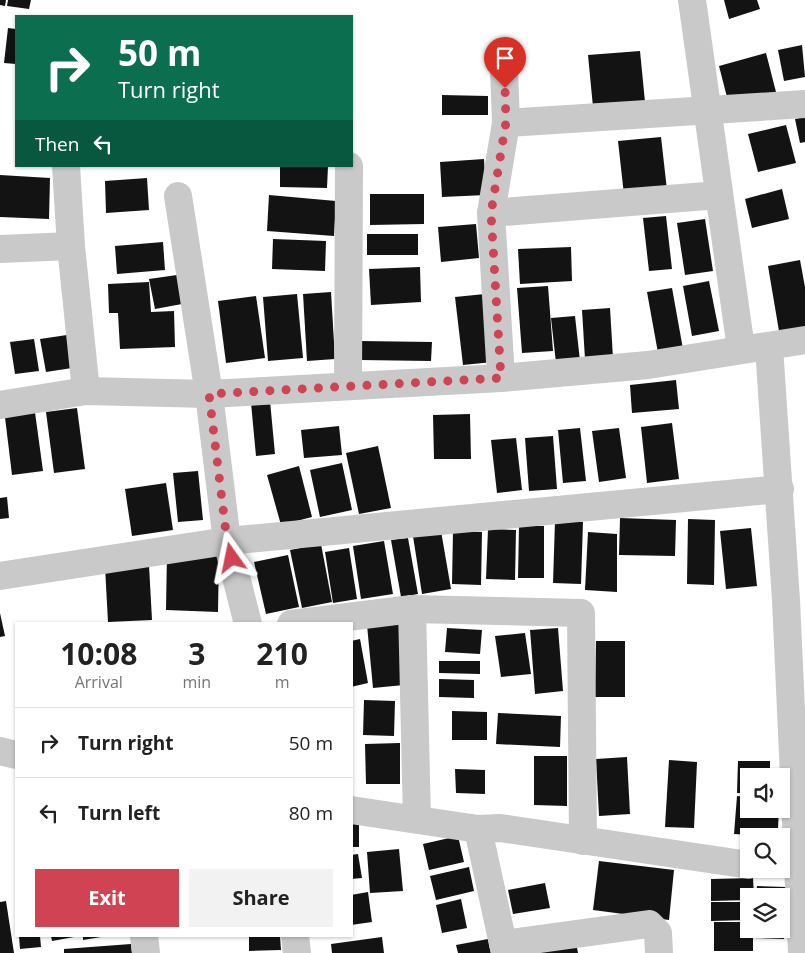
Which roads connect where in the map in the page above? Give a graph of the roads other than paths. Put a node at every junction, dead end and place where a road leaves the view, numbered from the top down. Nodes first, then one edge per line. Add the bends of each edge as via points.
1 (692, 0) edge
2 (504, 70) dead end
3 (805, 104) edge
4 (708, 112) junction
5 (506, 122) junction
6 (66, 167) edge
7 (349, 167) edge
8 (719, 195) junction
9 (178, 196) dead end
10 (491, 213) junction
11 (71, 246) junction
12 (0, 249) edge
13 (805, 340) edge
14 (769, 348) junction
15 (741, 349) junction
16 (501, 378) junction
17 (348, 385) junction
18 (86, 391) junction
19 (209, 394) junction
20 (0, 405) edge
21 (780, 490) junction
22 (227, 541) junction
23 (0, 576) edge
24 (795, 599) edge
25 (412, 608) junction
26 (247, 622) edge
27 (306, 622) edge
28 (0, 751) edge
29 (15, 755) edge
30 (353, 810) edge
31 (417, 819) junction
32 (478, 829) junction
33 (583, 841) junction
34 (740, 864) edge
35 (794, 871) edge
36 (144, 937) edge
37 (294, 937) edge
38 (504, 949) edge
39 (146, 953) edge
40 (297, 953) edge
41 (658, 953) edge
42 (802, 953) edge

1 - 4 street
2 - 5 street
3 - 4 street
4 - 5 street
4 - 8 street
5 - 10 street
6 - 11 street
7 - 17 street
8 - 10 street
8 - 15 street
9 - 19 street
10 - 16 street
11 - 12 street
11 - 18 street
13 - 14 street
14 - 15 street
14 - 21 street
15 - 16 street via 648,365
16 - 17 street
17 - 19 street
18 - 19 street
18 - 20 street
19 - 22 street
21 - 22 street
21 - 24 street
22 - 23 street
22 - 26 street
24 - 35 street
25 - 27 street
25 - 31 street
25 - 33 street via 581,613
28 - 29 street
30 - 31 street
31 - 32 street
32 - 33 street via 500,828
32 - 38 street
33 - 34 street
35 - 42 street
36 - 39 street
37 - 40 street
38 - 41 street via 649,924 658,933

